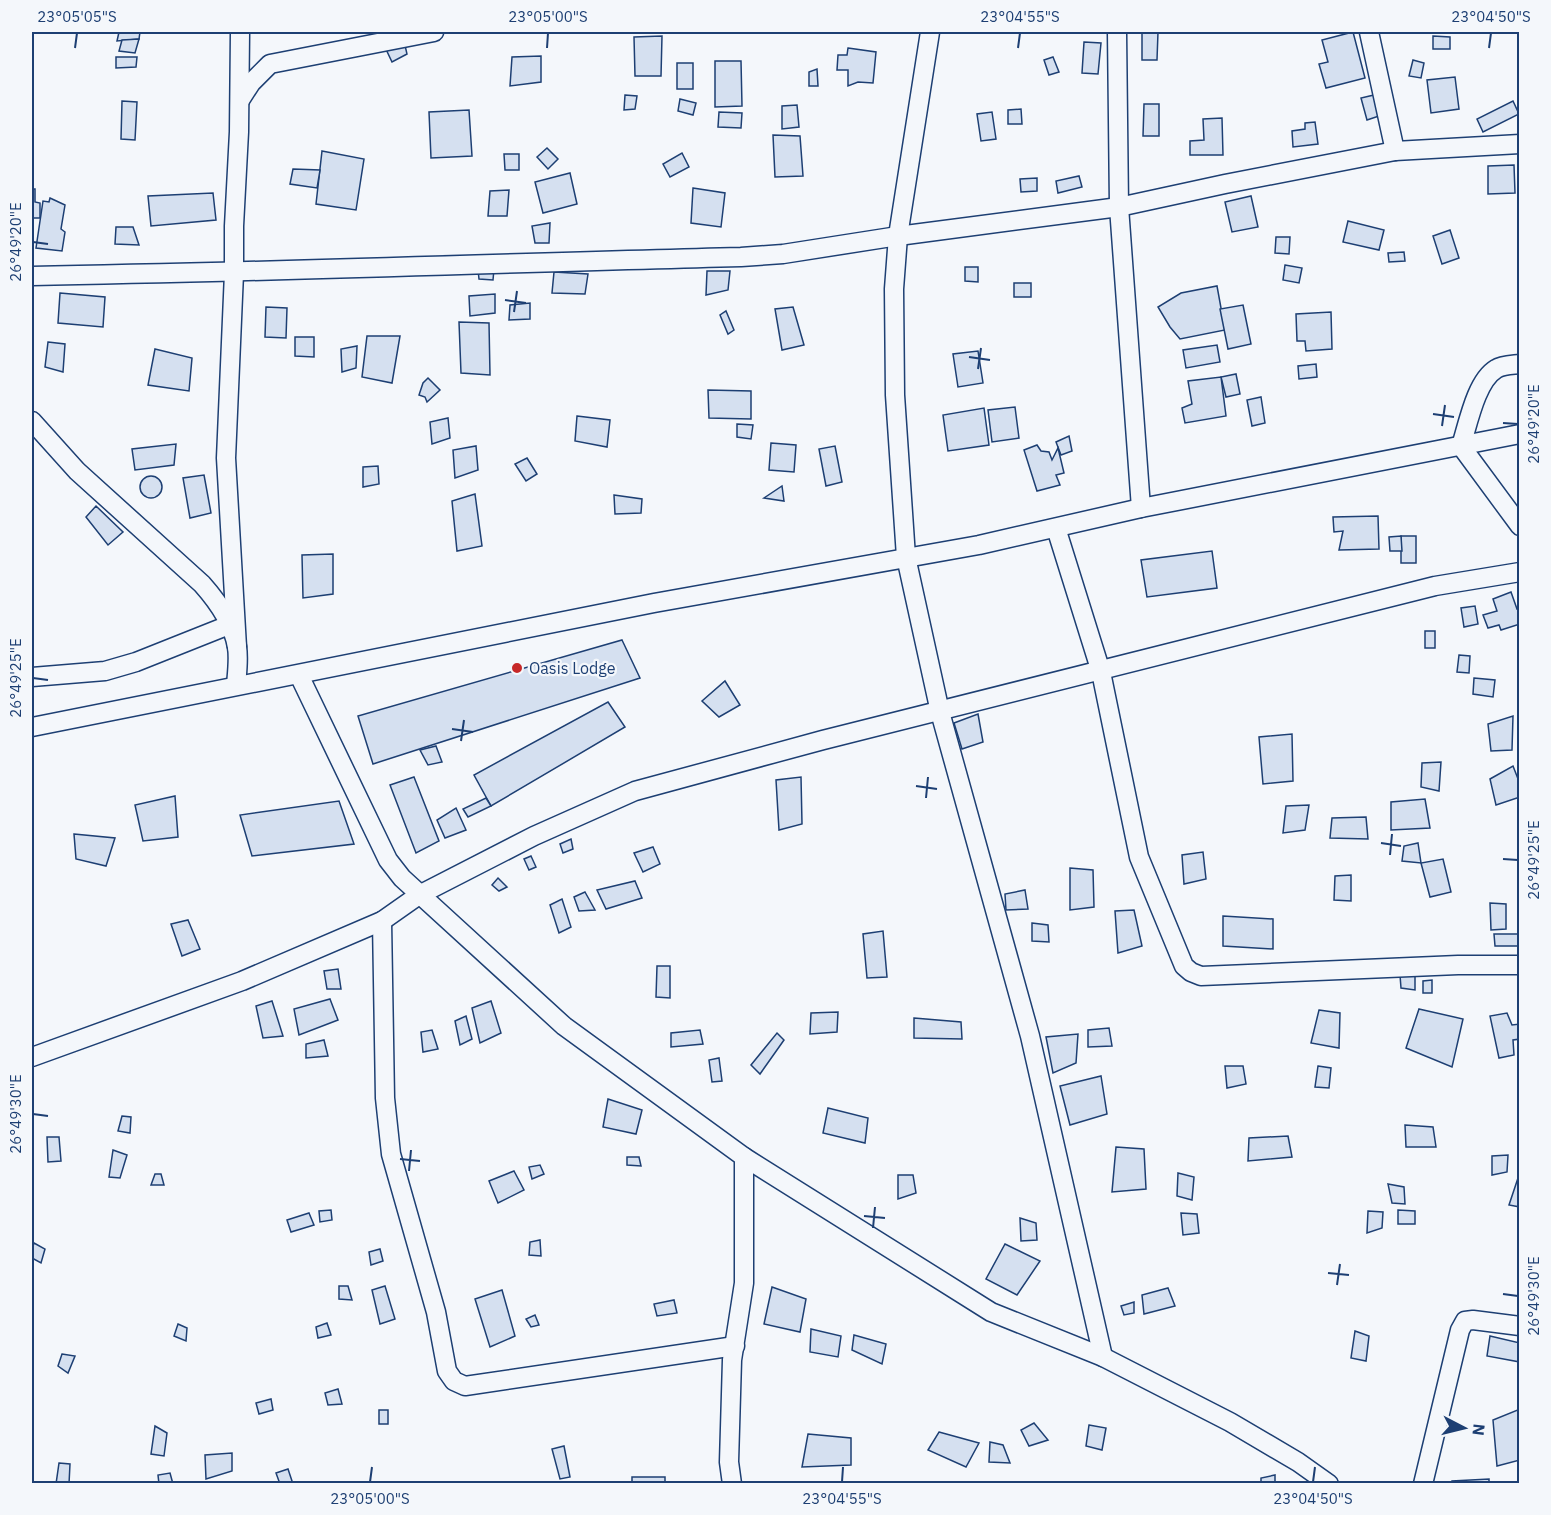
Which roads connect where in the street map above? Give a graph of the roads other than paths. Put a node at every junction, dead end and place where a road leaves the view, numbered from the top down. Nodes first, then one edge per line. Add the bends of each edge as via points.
1 (240, 32) edge
2 (434, 32) edge
3 (930, 32) edge
4 (1117, 32) edge
5 (1369, 32) edge
6 (240, 101) junction
7 (1520, 144) edge
8 (1395, 151) junction
9 (1119, 207) junction
10 (898, 236) junction
11 (234, 273) junction
12 (32, 276) edge
13 (1520, 364) edge
14 (32, 421) edge
15 (1520, 434) edge
16 (1461, 446) junction
17 (1141, 508) junction
18 (1520, 526) edge
19 (1056, 528) junction
20 (906, 557) junction
21 (1520, 572) edge
22 (229, 625) junction
23 (237, 647) junction
24 (1101, 672) junction
25 (299, 675) junction
26 (32, 677) edge
27 (236, 685) junction
28 (940, 712) junction
29 (32, 727) edge
30 (419, 895) junction
31 (382, 921) junction
32 (1520, 965) edge
33 (32, 1057) edge
34 (744, 1157) junction
35 (1520, 1326) edge
36 (735, 1346) junction
37 (1103, 1357) junction
38 (732, 1484) edge
39 (1329, 1484) edge
40 (1423, 1484) edge

1 - 6 street
2 - 6 street via 270,64 250,83
3 - 10 street
4 - 9 street
5 - 8 street
6 - 11 street
7 - 8 street
8 - 9 street
9 - 10 street
9 - 17 street
10 - 11 street via 741,257
10 - 20 street via 895,395
11 - 12 street
11 - 23 street via 226,458
13 - 16 street via 1498,367 1486,377
14 - 22 street via 77,471 202,584
15 - 16 street
16 - 17 street
16 - 18 street
17 - 19 street
19 - 20 street
19 - 24 street
20 - 25 street
20 - 28 street
21 - 24 street via 1435,586
22 - 23 street
22 - 26 street via 105,671
23 - 27 street
24 - 28 street
24 - 32 street via 1139,857 1184,966 1191,972 1201,976
25 - 27 street
25 - 30 street via 388,860
27 - 29 street
28 - 30 street via 635,790
28 - 37 street via 1030,1036
30 - 31 street
30 - 34 street via 564,1026
31 - 33 street via 242,981
31 - 36 street via 385,1098 391,1154 436,1312 447,1371 454,1381 465,1386
34 - 36 street via 744,1283
34 - 37 street via 991,1312
35 - 40 street via 1473,1320 1465,1322 1460,1330
36 - 38 street via 729,1462
37 - 39 street via 1230,1422

